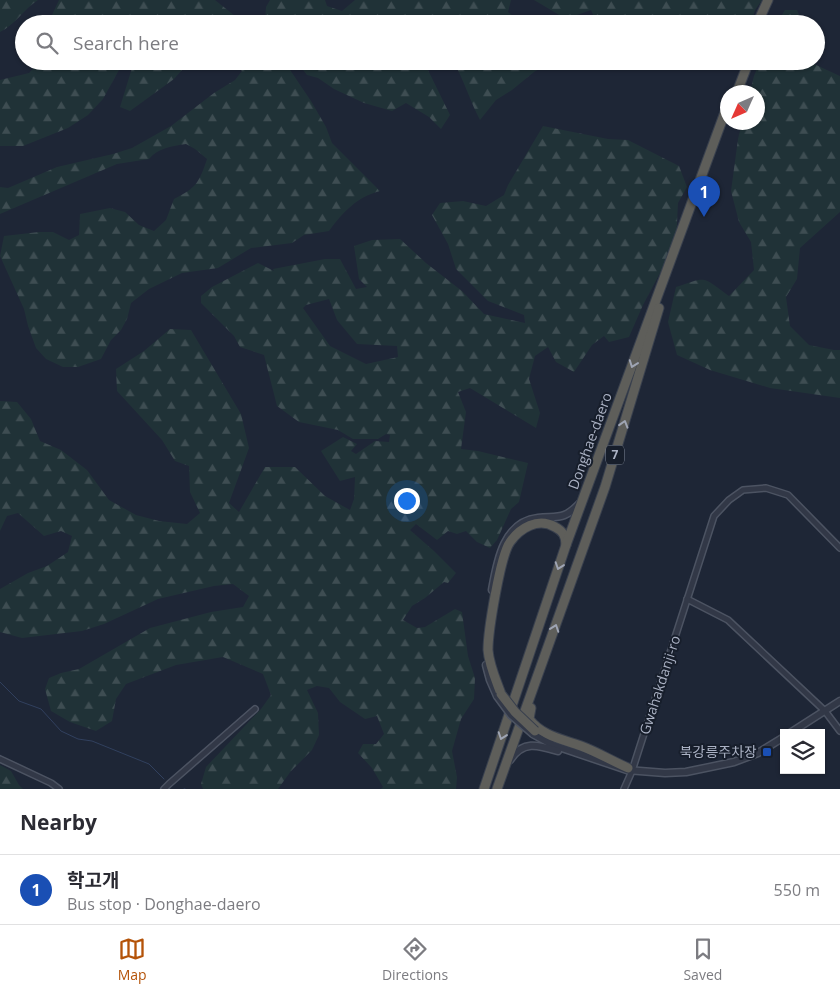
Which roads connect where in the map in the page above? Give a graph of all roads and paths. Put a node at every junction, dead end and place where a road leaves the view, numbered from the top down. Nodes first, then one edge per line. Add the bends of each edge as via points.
1 (768, 0) edge
2 (772, 0) edge
3 (761, 15) edge
4 (766, 15) edge
5 (740, 70) edge
6 (746, 70) edge
7 (734, 85) edge
8 (740, 85) edge
9 (720, 126) edge
10 (724, 130) edge
11 (583, 500) junction
12 (566, 545) junction
13 (840, 548) edge
14 (687, 599) junction
15 (548, 649) junction
16 (499, 695) junction
17 (840, 700) edge
18 (255, 709) dead end
19 (825, 711) junction
20 (796, 729) edge
21 (840, 732) edge
22 (780, 739) edge
23 (0, 759) edge
24 (629, 770) junction
25 (59, 789) edge
26 (164, 789) edge
27 (484, 789) edge
28 (498, 789) edge
29 (624, 789) edge

1 - 3 highway
2 - 4 highway
5 - 7 highway
6 - 8 highway
9 -> 11 highway, Donghae-daero
15 -> 10 highway, Donghae-daero / 7 via 606,487 664,290
11 - 12 highway, Donghae-daero
11 - 16 street via 565,516 527,521 505,541 496,568 484,640 490,680
12 - 16 highway via 566,536 561,530 550,523 539,522 519,532 508,544 501,564 488,651
12 -> 27 highway, Donghae-daero
13 - 14 street, Gwahakdanji-ro via 788,495 766,488 744,490 714,516
14 - 19 street via 728,620
14 - 24 street, Gwahakdanji-ro
15 - 24 highway via 530,710 529,718 534,726
15 - 28 highway, Donghae-daero / 7
16 - 24 highway, bridge via 534,732
17 - 19 street
18 - 26 street
19 - 20 street
19 - 21 street
22 - 24 street via 758,753 712,767 679,773
23 - 25 street via 51,782
24 - 28 street via 590,763 541,746 526,746 509,762
24 - 29 street, Gwahakdanji-ro

